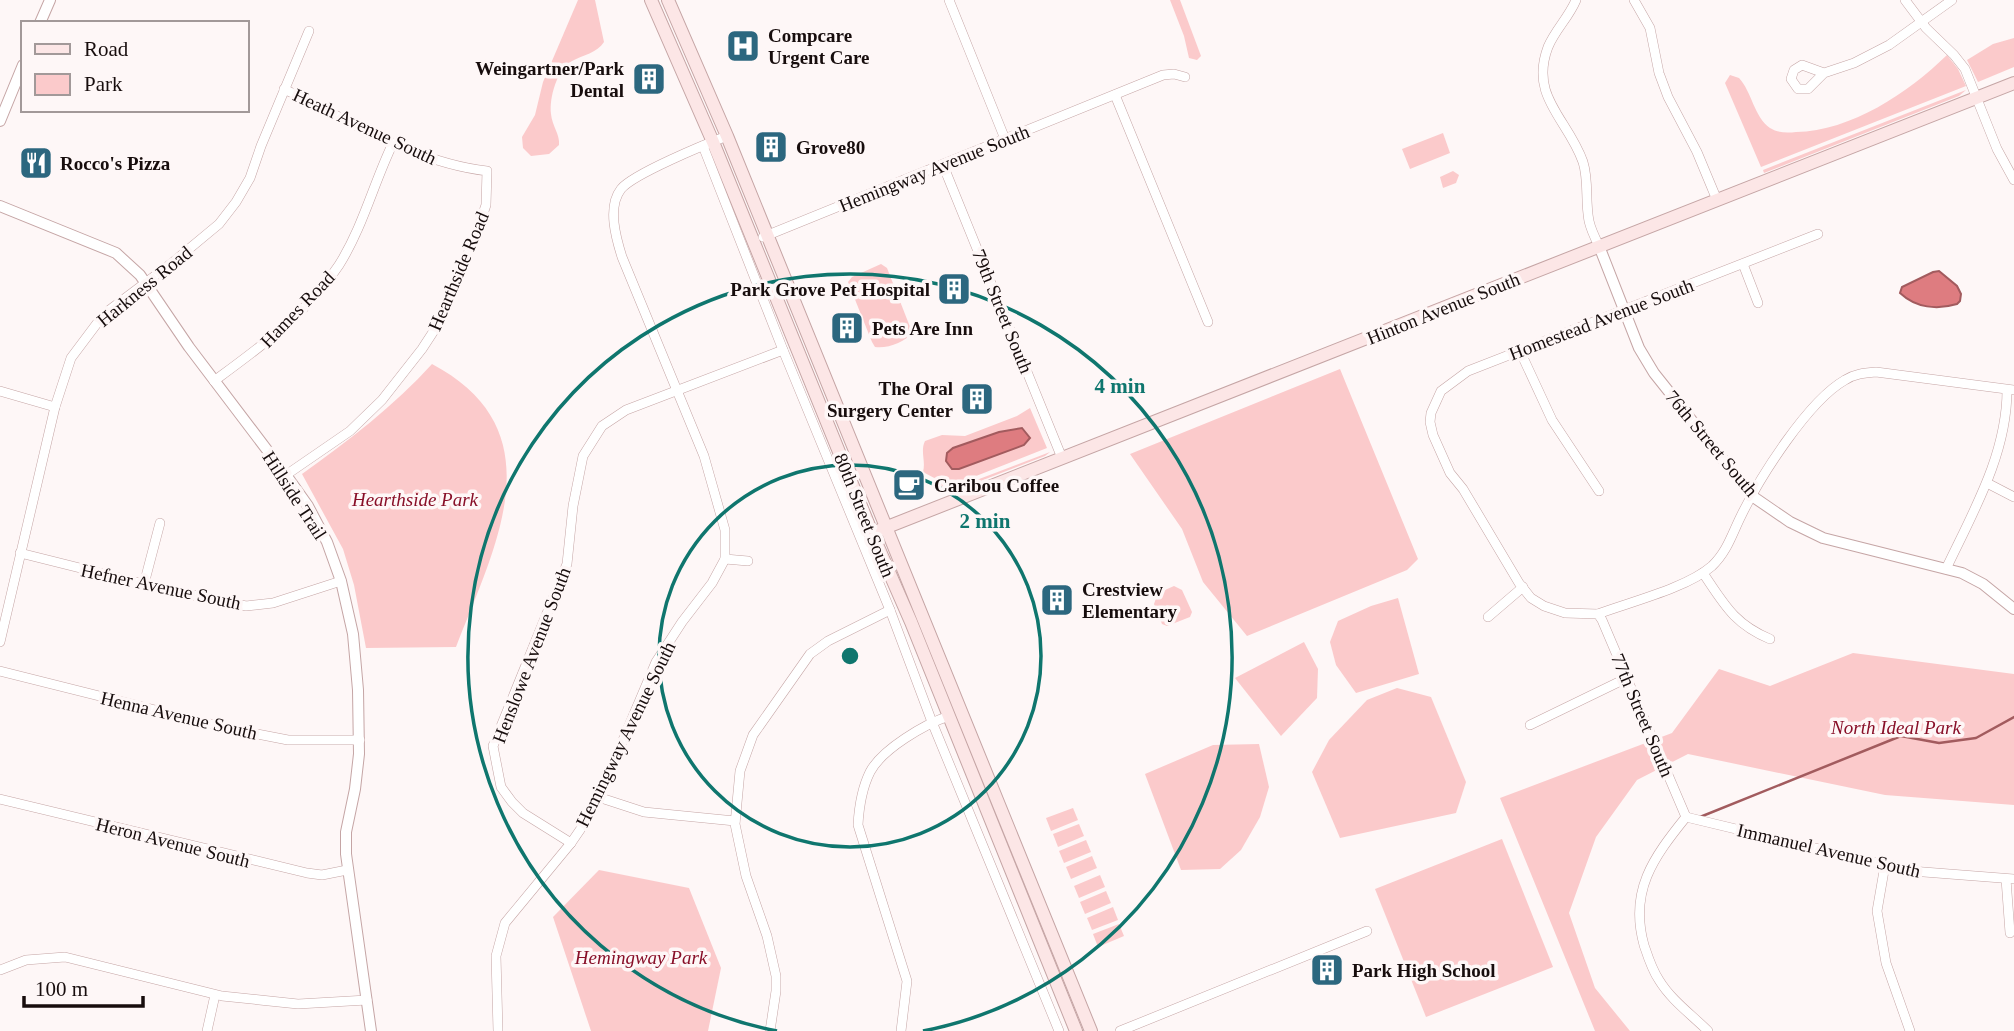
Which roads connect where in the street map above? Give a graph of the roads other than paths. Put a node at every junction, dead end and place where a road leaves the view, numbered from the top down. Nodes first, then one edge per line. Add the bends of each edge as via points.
1 (50, 0) edge
2 (651, 0) edge
3 (668, 0) edge
4 (948, 0) edge
5 (1576, 0) edge
6 (1634, 0) edge
7 (1905, 0) edge
8 (1952, 0) edge
9 (41, 21) edge
10 (1920, 22) junction
11 (309, 31) dead end
12 (21, 70) edge
13 (1824, 73) dead end
14 (1185, 77) dead end
15 (2014, 83) edge
16 (284, 89) junction
17 (1115, 95) junction
18 (1977, 97) junction
19 (0, 121) edge
20 (727, 136) junction
21 (1005, 139) junction
22 (393, 143) junction
23 (708, 144) junction
24 (943, 165) junction
25 (487, 171) joint
26 (2014, 180) edge
27 (1717, 200) junction
28 (0, 206) edge
29 (1818, 234) dead end
30 (767, 235) junction
31 (753, 241) junction
32 (1598, 246) junction
33 (1743, 264) junction
34 (146, 282) junction
35 (1758, 303) dead end
36 (1623, 310) junction
37 (1208, 322) dead end
38 (783, 350) junction
39 (1520, 351) junction
40 (214, 381) junction
41 (677, 390) junction
42 (2011, 390) edge
43 (0, 391) edge
44 (55, 407) junction
45 (1062, 458) junction
46 (286, 475) junction
47 (1987, 484) junction
48 (1599, 491) dead end
49 (1752, 496) junction
50 (2014, 497) edge
51 (160, 523) dead end
52 (886, 527) junction
53 (872, 533) junction
54 (20, 553) junction
55 (725, 559) junction
56 (748, 561) dead end
57 (1946, 569) junction
58 (1703, 573) junction
59 (341, 581) junction
60 (144, 584) junction
61 (1523, 587) junction
62 (2014, 609) edge
63 (890, 610) junction
64 (1598, 614) junction
65 (1488, 617) dead end
66 (1770, 639) dead end
67 (0, 642) edge
68 (0, 671) edge
69 (1627, 678) junction
70 (949, 716) junction
71 (932, 722) junction
72 (1530, 724) dead end
73 (360, 740) junction
74 (598, 797) junction
75 (0, 799) edge
76 (1686, 817) junction
77 (735, 821) junction
78 (571, 843) junction
79 (1885, 865) junction
80 (347, 870) junction
81 (2010, 879) edge
82 (1367, 931) dead end
83 (2010, 933) dead end
84 (0, 970) edge
85 (215, 995) junction
86 (367, 1000) junction
87 (207, 1031) edge
88 (371, 1031) edge
89 (498, 1031) edge
90 (770, 1031) edge
91 (901, 1031) edge
92 (1059, 1031) edge
93 (1076, 1031) edge
94 (1091, 1031) edge
95 (1122, 1031) edge
96 (1708, 1031) edge
97 (1910, 1031) edge

1 - 9 street
2 - 23 main road, 80th Street South
3 - 20 main road, 80th Street South
4 - 21 street
5 - 32 street via 1549,44 1544,82 1550,105 1572,136 1583,162 1589,219
6 - 27 street via 1650,28 1668,97
7 - 10 street
8 - 10 street
10 - 13 street via 1878,51
10 - 18 street via 1958,58
11 - 16 street, Harkness Road
12 - 19 street
14 - 17 street, Hemingway Avenue South via 1165,75
15 - 18 main road, Hinton Avenue South
16 - 22 street, Heath Avenue South
16 - 34 street, Harkness Road via 236,202 219,225
17 - 21 street, Hemingway Avenue South
17 - 37 street
18 - 26 street
18 - 27 main road, Hinton Avenue South
20 - 23 street
20 - 30 main road, 80th Street South
21 - 24 street, Hemingway Avenue South
22 - 25 street, Heath Avenue South via 452,166
22 - 40 street, Hames Road via 339,265 291,319
23 - 31 main road, 80th Street South
23 - 38 street, 80th Street South
23 - 41 street via 635,178 621,190 615,205 615,236 622,257
24 - 30 street, Hemingway Avenue South
24 - 45 street, 79th Street South
25 - 46 street, Hearthside Road via 486,205 434,331 382,400 350,431
27 - 32 main road, Hinton Avenue South
28 - 34 street, Hillside Trail via 116,253
29 - 33 street, Homestead Avenue South
30 - 31 street, Hemingway Avenue South
30 - 52 main road, 80th Street South
31 - 53 main road, 80th Street South
32 - 36 street, 76th Street South
32 - 45 main road, Hinton Avenue South
33 - 35 street
33 - 36 street, Homestead Avenue South
34 - 40 street, Hillside Trail
34 - 44 street, Harkness Road via 104,314 87,334 71,358
36 - 39 street, Homestead Avenue South
36 - 49 street, 76th Street South via 1654,373
38 - 41 street, Henslowe Avenue South
38 - 63 street, 80th Street South
39 - 48 street via 1552,421
39 - 61 street, Homestead Avenue South via 1468,371 1441,391 1430,422 1450,474
40 - 46 street, Hillside Trail
41 - 55 street via 719,506
41 - 78 street, Henslowe Avenue South via 616,416 603,426 583,456 567,564 493,746 501,787 512,802
42 - 47 street
42 - 49 street via 1875,372 1845,379 1789,436
43 - 44 street
44 - 54 street, Harkness Road
45 - 52 main road, Hinton Avenue South
46 - 59 street, Hillside Trail via 327,542
47 - 50 street
47 - 57 street
49 - 57 street, 76th Street South via 1823,538
49 - 58 street via 1727,548
51 - 60 street
52 - 53 main road, Hinton Avenue South
52 - 94 main road, 80th Street South
53 - 70 main road, 80th Street South
54 - 60 street, Hefner Avenue South
54 - 67 street, Harkness Road
55 - 56 street
55 - 74 street, Hemingway Avenue South via 656,662
57 - 62 street, 76th Street South via 1983,584
58 - 64 street
58 - 66 street via 1740,623
59 - 60 street, Hefner Avenue South via 273,603 246,606
59 - 73 street, Hillside Trail via 354,635
61 - 64 street via 1544,606 1565,613
61 - 65 street
63 - 71 street, 80th Street South
63 - 77 street via 828,641 810,654 793,676 753,735 740,771
64 - 69 street, 77th Street South
68 - 73 street, Henna Avenue South via 288,740
69 - 72 street
69 - 76 street, 77th Street South
70 - 71 street
70 - 93 main road, 80th Street South
71 - 91 street via 897,744 871,769 859,806 858,825 907,981
71 - 92 street, 80th Street South
73 - 80 street, Hillside Trail via 346,832
74 - 77 street via 645,812
74 - 78 street, Hemingway Avenue South
75 - 80 street, Heron Avenue South via 307,873
76 - 79 street, Immanuel Avenue South
76 - 96 street via 1644,881 1637,910 1648,960 1659,981
77 - 90 street via 776,976
78 - 89 street, Hemingway Avenue South via 505,923 496,956
79 - 81 street, Immanuel Avenue South
79 - 97 street via 1877,911 1886,963
80 - 86 street, Hillside Trail
81 - 83 street
82 - 95 street
84 - 85 street via 26,960 65,957
85 - 86 street via 298,1004
85 - 87 street
86 - 88 street, Hillside Trail

